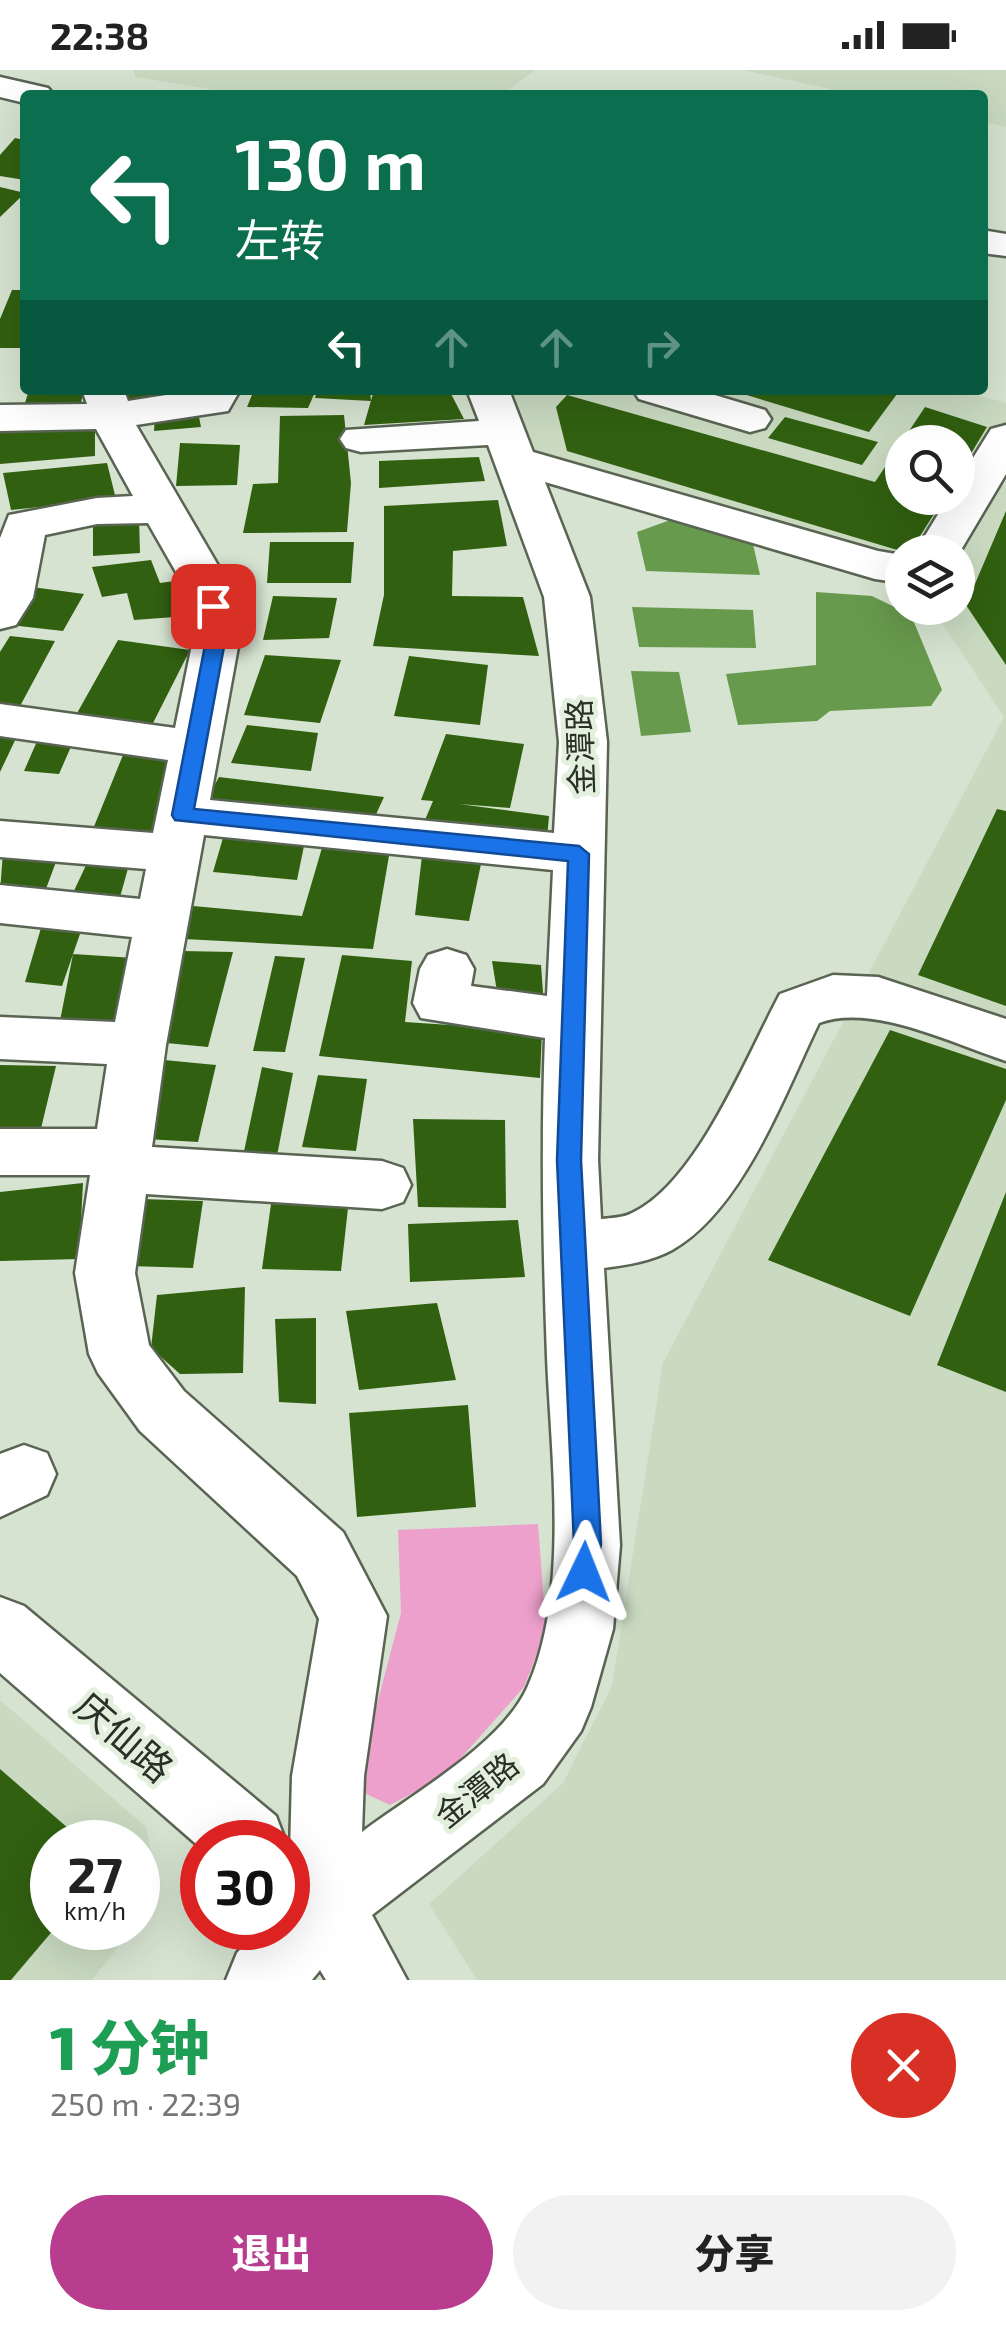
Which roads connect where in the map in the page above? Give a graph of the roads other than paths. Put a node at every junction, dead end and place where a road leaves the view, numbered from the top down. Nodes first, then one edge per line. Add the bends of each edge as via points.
1 (14, 70) edge
2 (0, 85) edge
3 (216, 395) edge
4 (671, 395) edge
5 (106, 403) edge
6 (0, 418) edge
7 (750, 419) dead end
8 (502, 427) edge
9 (1006, 438) edge
10 (361, 439) dead end
11 (161, 509) junction
12 (947, 535) edge
13 (885, 566) edge
14 (0, 614) edge
15 (0, 720) edge
16 (195, 747) junction
17 (178, 834) junction
18 (0, 839) edge
19 (579, 854) junction
20 (0, 904) edge
21 (162, 921) junction
22 (446, 969) dead end
23 (572, 1020) junction
24 (0, 1038) edge
25 (1006, 1040) edge
26 (138, 1045) junction
27 (0, 1152) edge
28 (121, 1160) junction
29 (382, 1185) dead end
30 (574, 1247) junction
31 (0, 1629) edge
32 (224, 1820) edge
33 (310, 1869) edge
34 (310, 1888) edge
35 (310, 1896) edge
36 (278, 1950) edge
37 (264, 1980) edge
38 (369, 1980) edge

1 - 2 street
3 - 5 street via 213,402
4 - 7 street
5 - 6 street
5 - 11 street
8 - 10 street
8 - 13 street
8 - 19 street, 金潭路 via 566,597 584,742
9 - 12 street
11 - 14 street via 98,510 25,525 10,598
11 - 16 street via 207,586 219,625
15 - 16 street
16 - 17 street
17 - 18 street
17 - 19 street
17 - 21 street
19 - 23 street, 金潭路
20 - 21 street
21 - 26 street
22 - 23 street via 440,1002
23 - 30 street, 金潭路
24 - 26 street
25 - 30 street via 878,998 833,996 800,1009 707,1182 682,1212 648,1234
26 - 28 street
27 - 28 street
28 - 29 street
28 - 33 street via 105,1273 120,1354 162,1411 320,1554 353,1616
30 - 34 street, 金潭路 via 587,1544 579,1628 556,1707 518,1759
31 - 32 street, 庆仙路
35 - 38 street
36 - 37 street, 金潭路

